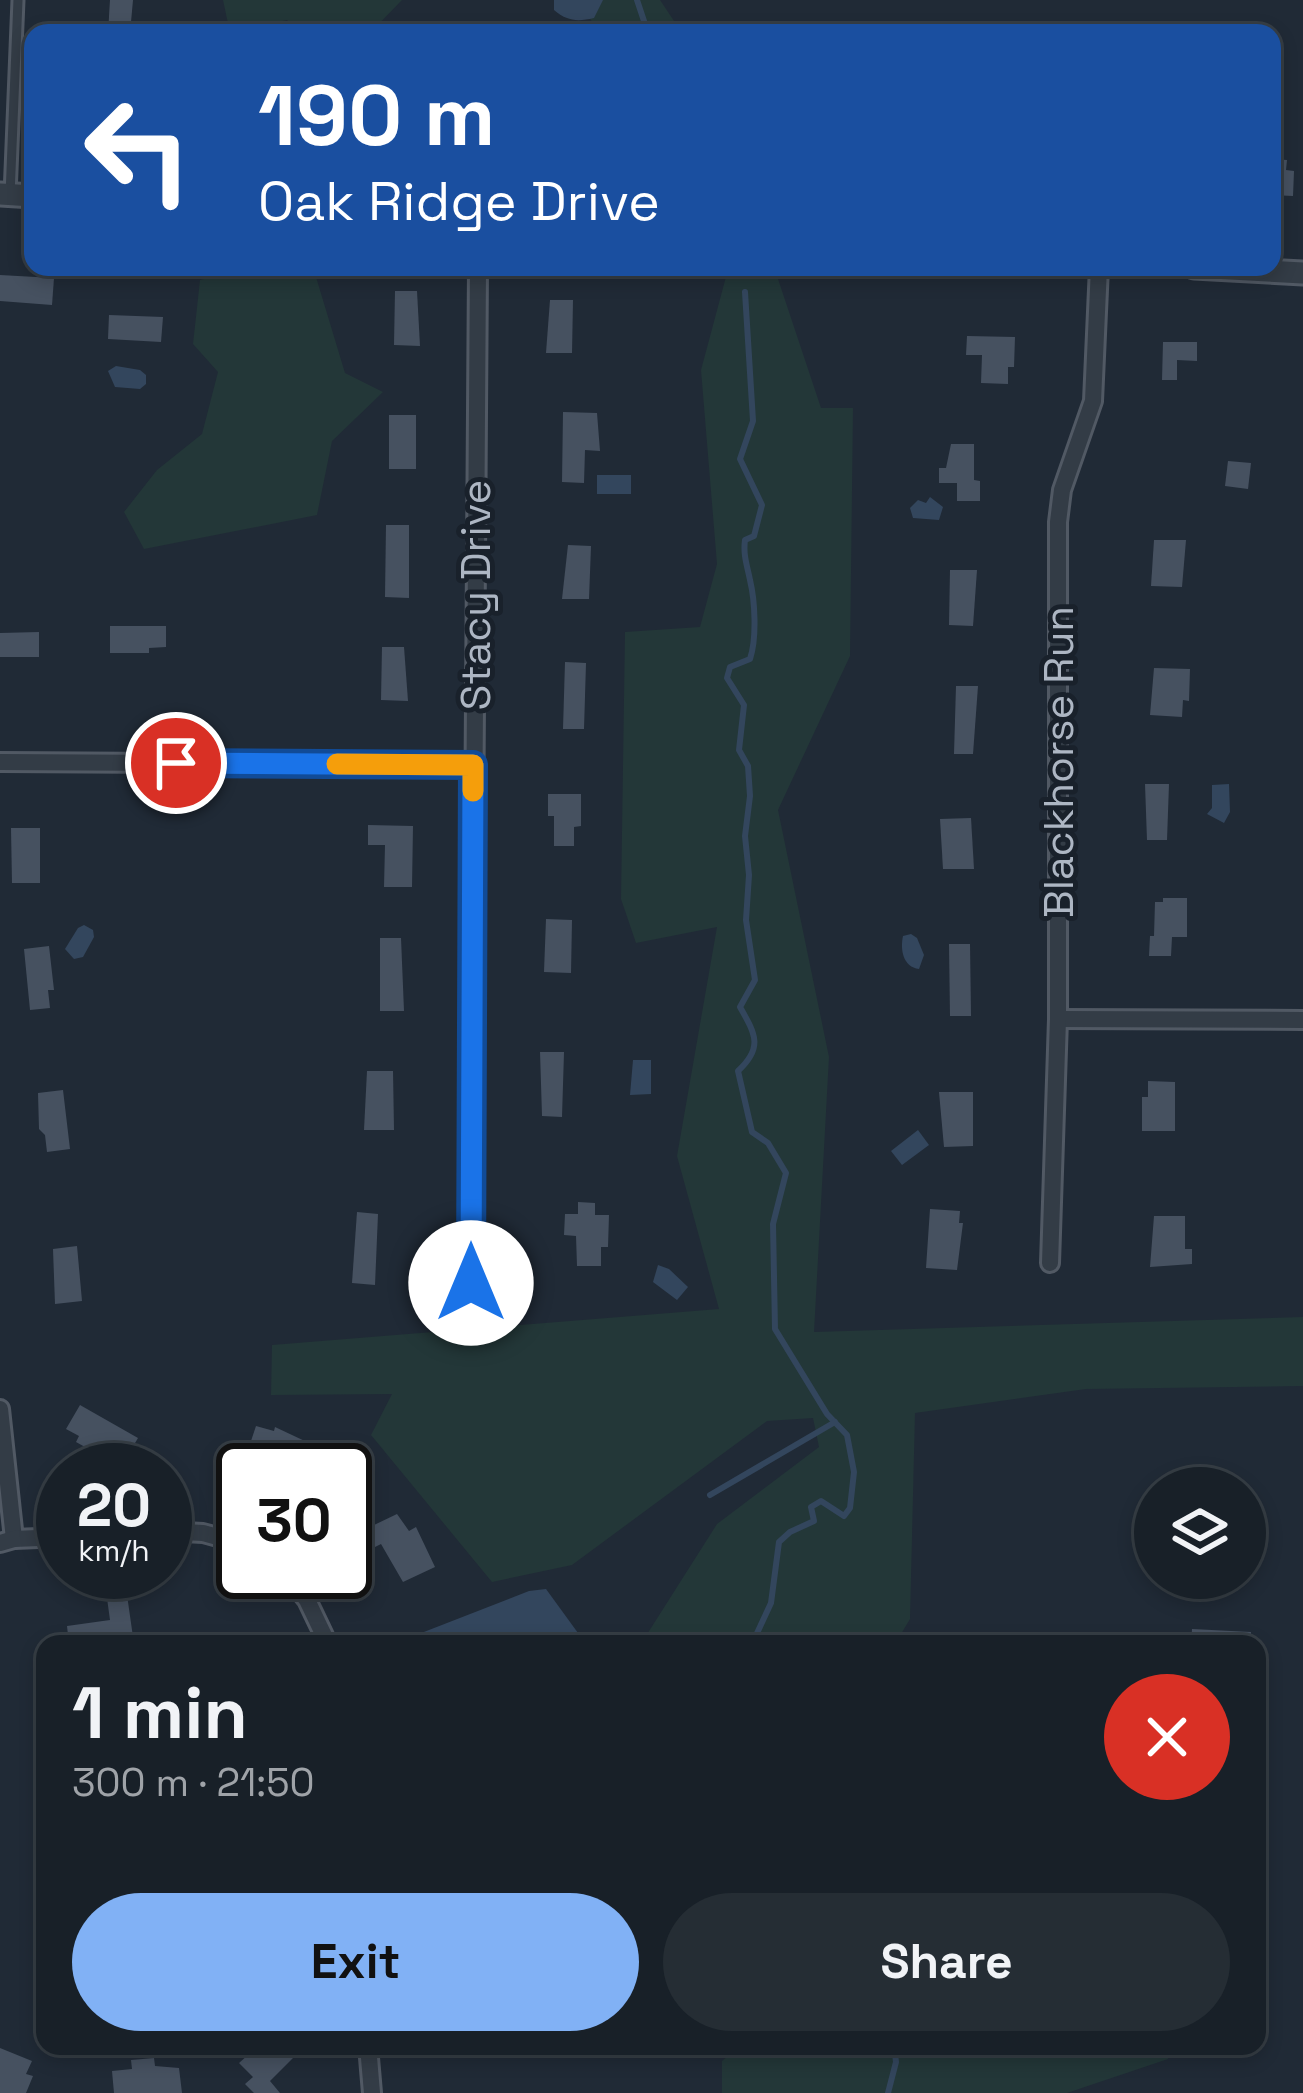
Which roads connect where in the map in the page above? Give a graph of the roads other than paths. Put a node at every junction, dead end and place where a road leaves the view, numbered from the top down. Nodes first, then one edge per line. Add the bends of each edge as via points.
1 (18, 0) edge
2 (5, 194) edge
3 (478, 276) edge
4 (1100, 276) edge
5 (0, 763) edge
6 (473, 765) junction
7 (1058, 1019) junction
8 (1303, 1020) edge
9 (1050, 1263) dead end
10 (471, 1283) dead end
11 (0, 1408) edge
12 (7, 1541) edge
13 (306, 1599) edge
14 (324, 1635) edge
15 (369, 2055) edge
16 (372, 2093) edge

1 - 2 lane
3 - 6 street, Stacy Drive
4 - 7 street, Blackhorse Run via 1093,401 1058,522
5 - 6 street
6 - 10 street, Stacy Drive
7 - 8 street
7 - 9 street, Blackhorse Run
11 - 12 street
13 - 14 street
15 - 16 street

